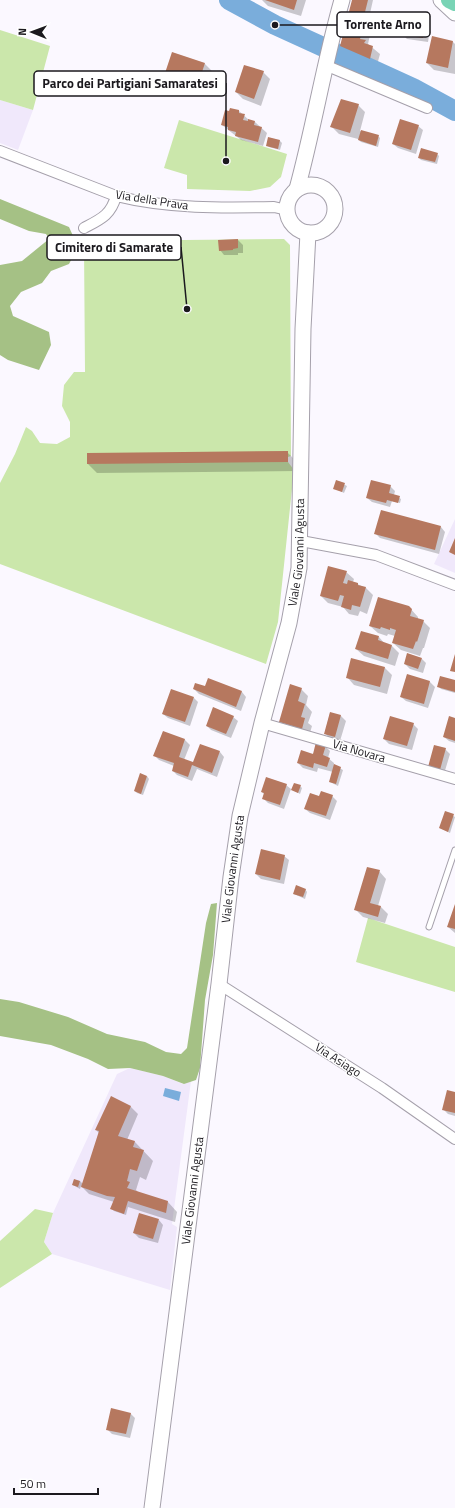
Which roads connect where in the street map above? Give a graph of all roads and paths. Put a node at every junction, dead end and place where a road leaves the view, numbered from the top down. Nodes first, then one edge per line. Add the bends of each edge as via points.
1 (342, 0) edge
2 (442, 0) edge
3 (449, 0) edge
4 (455, 3) edge
5 (455, 13) edge
6 (326, 62) junction
7 (427, 108) dead end
8 (0, 151) edge
9 (304, 163) junction
10 (317, 185) junction
11 (297, 190) junction
12 (116, 196) junction
13 (287, 210) junction
14 (84, 228) dead end
15 (308, 233) junction
16 (301, 541) junction
17 (455, 585) edge
18 (262, 723) junction
19 (455, 779) edge
20 (455, 850) edge
21 (429, 927) dead end
22 (219, 984) junction
23 (455, 1139) edge
24 (152, 1508) edge

1 - 6 street
2 - 5 street
3 - 4 main road
6 - 7 street
6 - 9 street
8 - 12 street, Via della Prava
9 - 10 street
9 - 11 street
10 - 11 street via 306,185
10 - 15 street via 333,198 336,208 334,218 328,227 319,232
11 - 13 street via 289,198
12 - 13 street, Via della Prava via 197,208 274,207
12 - 14 street via 113,207 103,218
13 - 15 street via 290,221 298,229
15 - 16 street, Viale Giovanni Agusta via 303,329
16 - 17 street via 376,556
16 - 18 street, Viale Giovanni Agusta via 290,623
18 - 19 street, Via Novara
18 - 22 street, Viale Giovanni Agusta via 240,816
20 - 21 lane
22 - 23 street, Via Asiago via 382,1088
22 - 24 street, Viale Giovanni Agusta

